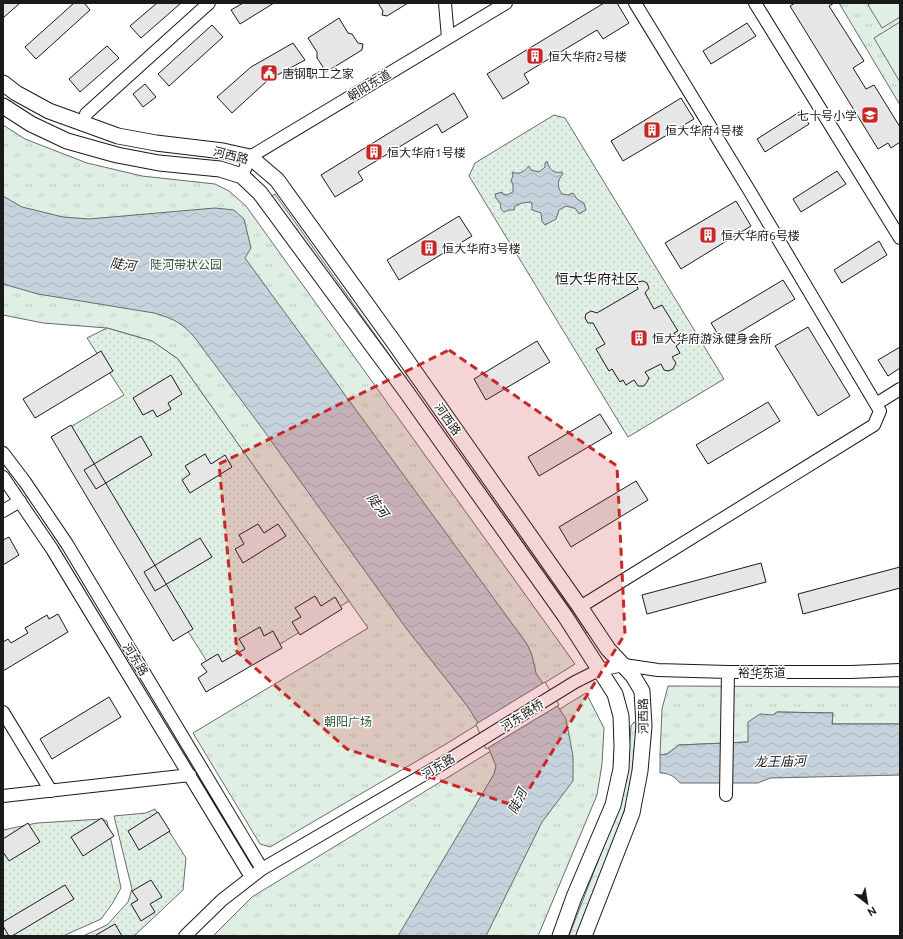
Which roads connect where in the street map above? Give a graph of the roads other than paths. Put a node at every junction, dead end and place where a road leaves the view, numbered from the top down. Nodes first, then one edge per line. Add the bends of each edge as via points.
1 (209, 3) edge
2 (445, 3) edge
3 (506, 3) edge
4 (636, 3) edge
5 (754, 3) edge
6 (448, 38) junction
7 (3, 83) edge
8 (3, 106) edge
9 (83, 124) junction
10 (250, 157) junction
11 (242, 176) junction
12 (900, 238) edge
13 (900, 389) edge
14 (876, 404) junction
15 (3, 453) edge
16 (3, 476) edge
17 (20, 501) junction
18 (3, 511) edge
19 (580, 607) junction
20 (624, 665) junction
21 (599, 670) junction
22 (900, 670) edge
23 (728, 672) junction
24 (3, 712) edge
25 (469, 748) joint
26 (190, 775) junction
27 (51, 791) junction
28 (726, 795) dead end
29 (3, 796) edge
30 (262, 869) junction
31 (250, 877) junction
32 (185, 936) edge
33 (560, 936) edge
34 (584, 936) edge

1 - 9 street via 86,114
2 - 6 street
3 - 6 street, 朝阳东道
4 - 14 street
5 - 12 street
6 - 10 street, 朝阳东道
7 - 9 main road, 河西路 via 49,111
8 - 11 main road, 河西路 via 31,124 67,140 117,155 159,164 220,169
9 - 10 main road, 河西路 via 118,136
10 - 11 street
10 - 19 main road, 河西路 via 277,180
11 - 21 main road, 河西路 via 260,193 400,384 565,616
13 - 14 street
14 - 19 street via 880,411 874,425
15 - 30 street, 河东路 via 67,544
16 - 17 street, 河东路
17 - 18 street
17 - 26 street, 河东路 via 56,555
19 - 20 main road, 河西路 via 608,649
20 - 21 street, 裕华东道
20 - 23 street, 裕华东道 via 658,670
20 - 34 main road, 河西路 via 642,691 644,726 640,771 632,813
21 - 25 street, 河东路桥 via 575,682
21 - 33 main road, 河西路 via 614,694 621,716 620,769 613,805
22 - 23 street, 裕华东道
23 - 28 street
24 - 27 street
25 - 30 street, 河东路
26 - 27 street
26 - 31 street, 河东路
27 - 29 street
30 - 31 street, 河东路
31 - 32 street, 河东路

